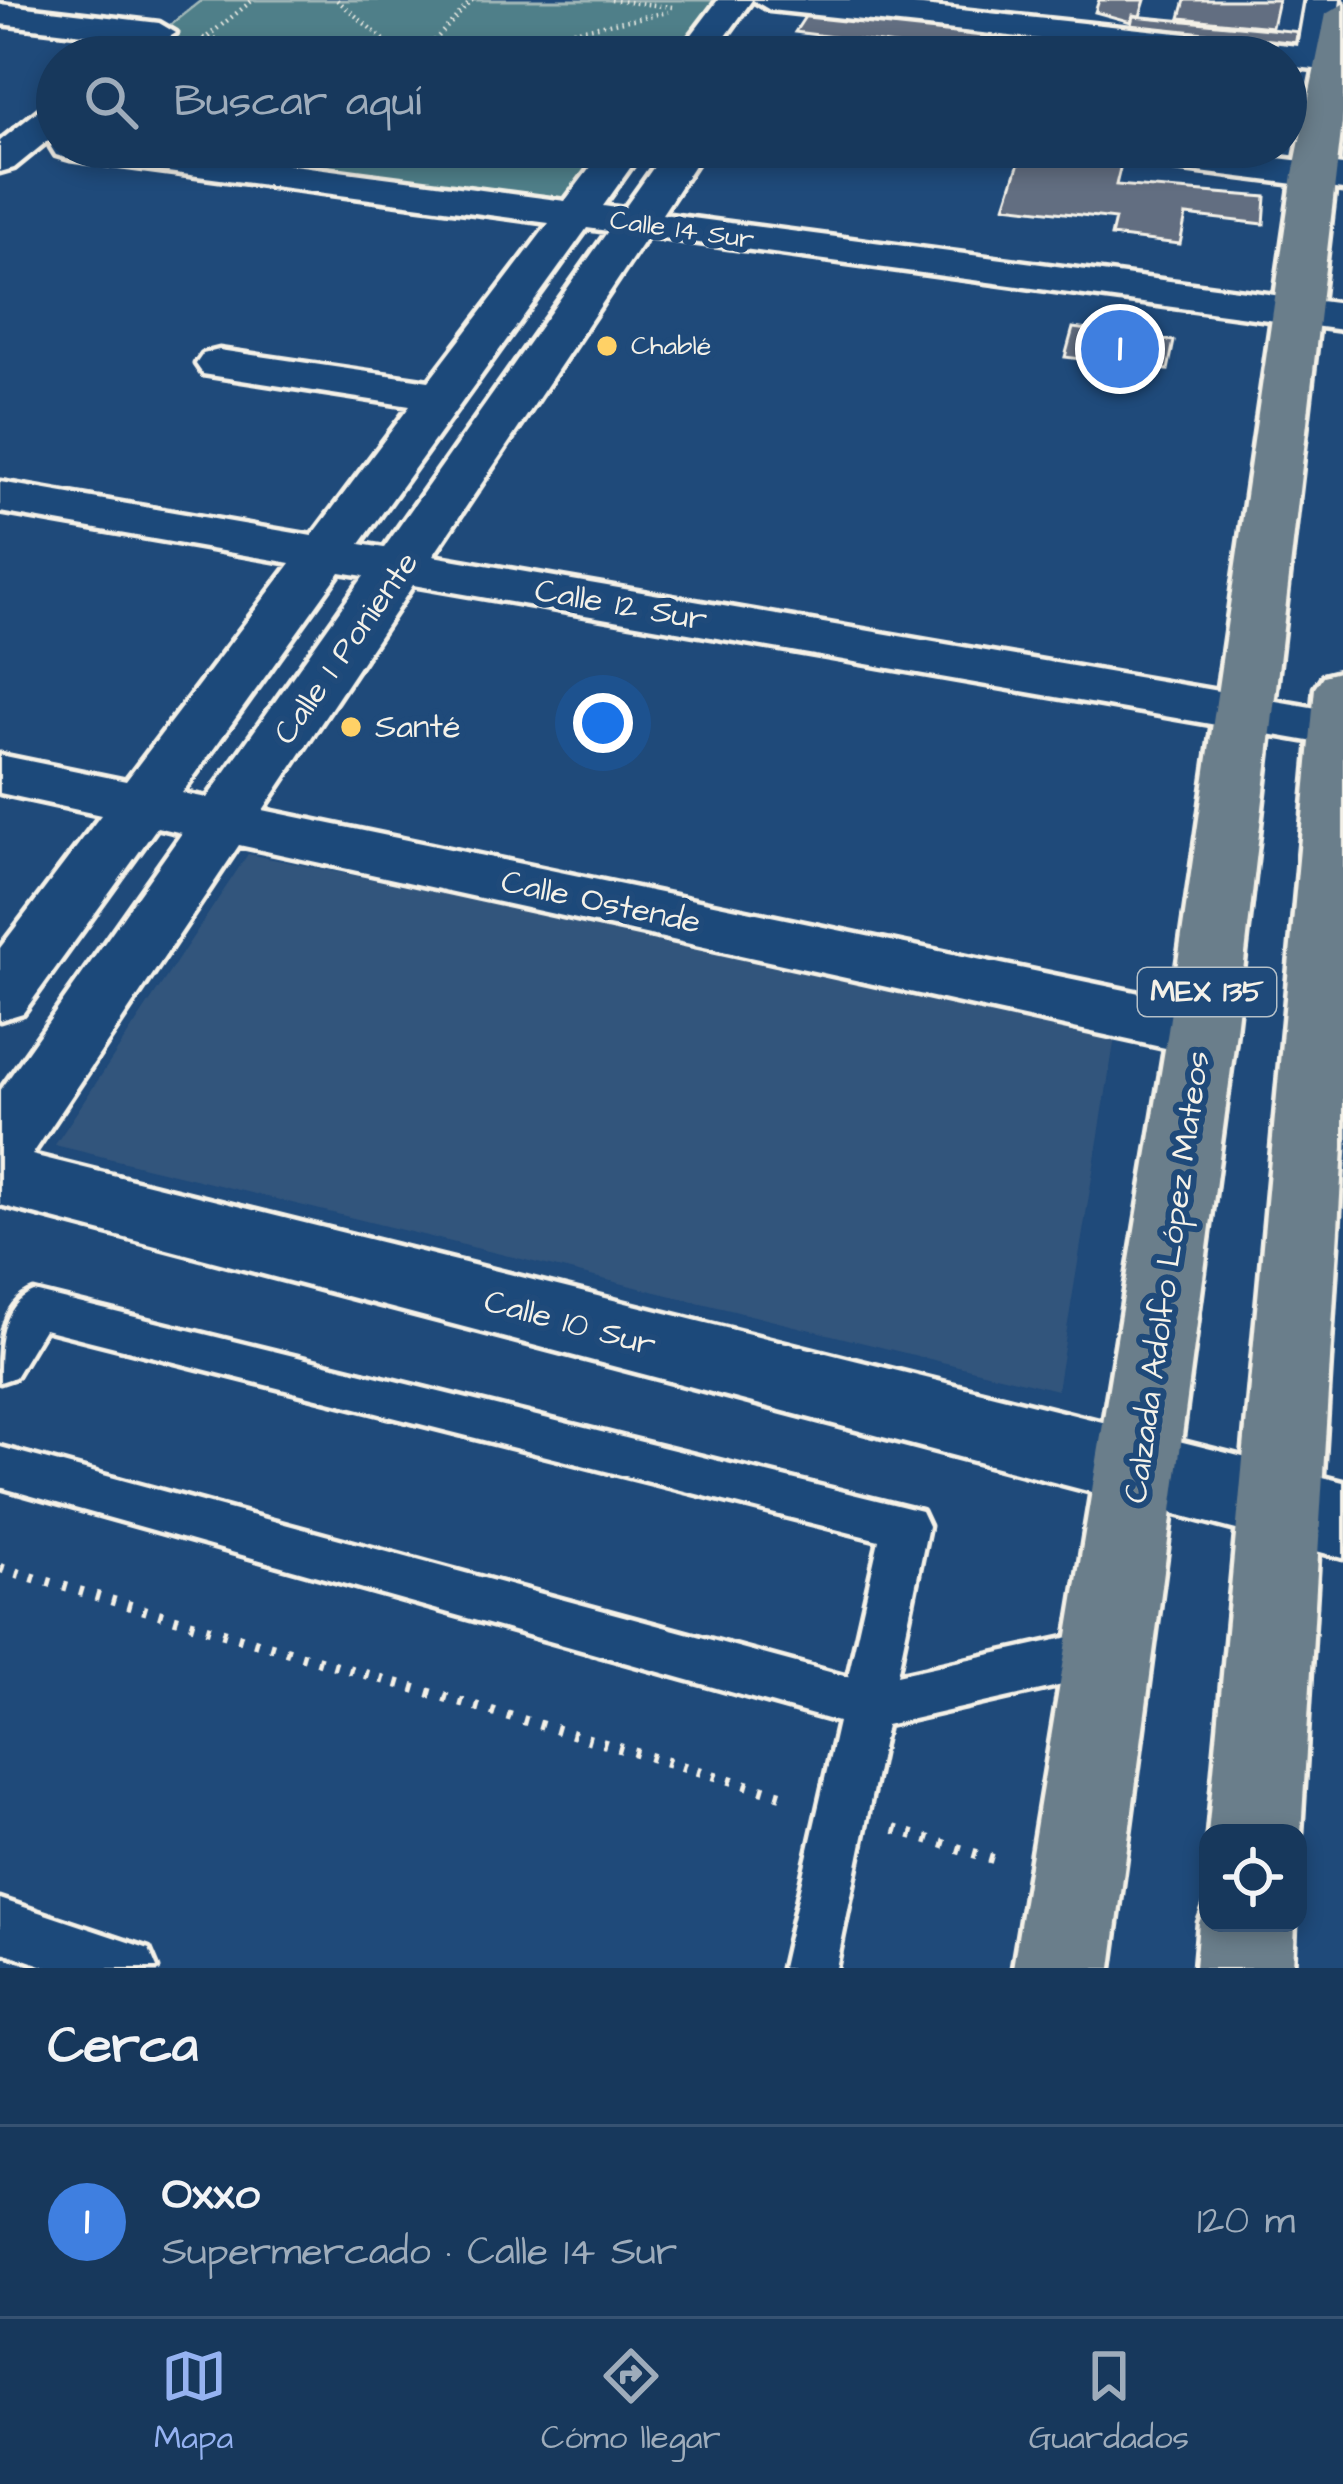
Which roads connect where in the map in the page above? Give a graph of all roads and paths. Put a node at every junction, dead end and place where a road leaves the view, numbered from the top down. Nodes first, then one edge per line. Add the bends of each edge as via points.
1 (253, 0) edge
2 (338, 0) edge
3 (472, 0) edge
4 (611, 0) edge
5 (735, 0) edge
6 (781, 1) edge
7 (0, 14) edge
8 (178, 27) edge
9 (95, 36) edge
10 (144, 36) edge
11 (234, 36) edge
12 (378, 36) edge
13 (439, 36) edge
14 (547, 36) edge
15 (708, 36) edge
16 (762, 36) edge
17 (1288, 36) edge
18 (1331, 39) edge
19 (36, 114) edge
20 (16, 139) edge
21 (224, 168) edge
22 (610, 168) edge
23 (673, 168) edge
24 (1264, 168) edge
25 (1328, 176) edge
26 (575, 216) junction
27 (637, 224) junction
28 (1319, 314) edge
29 (219, 364) dead end
30 (441, 397) junction
31 (0, 497) edge
32 (326, 553) junction
33 (403, 566) junction
34 (1242, 713) junction
35 (1342, 716) edge
36 (0, 774) edge
37 (141, 804) junction
38 (226, 821) junction
39 (0, 996) edge
40 (1202, 1031) junction
41 (0, 1146) edge
42 (0, 1176) edge
43 (0, 1364) edge
44 (0, 1467) edge
45 (1140, 1471) junction
46 (1311, 1512) edge
47 (0, 1568) edge
48 (1111, 1651) junction
49 (865, 1706) junction
50 (841, 1813) junction
51 (1256, 1824) edge
52 (1075, 1883) junction
53 (0, 1924) edge
54 (1246, 1932) edge
55 (130, 1968) edge
56 (808, 1968) edge
57 (1062, 1968) edge
58 (1244, 1968) edge

1 - 8 path
2 - 12 path
3 - 13 path
4 - 14 path via 685,8
5 - 15 street
6 - 16 street
6 - 17 street
7 - 9 street
8 - 10 street
8 - 11 path
18 - 25 main road, Calzada Adolfo López Mateos / MEX 135
19 - 20 street
21 - 26 street, Calle 14 Sur
22 - 26 street
23 - 27 street, Calle 1 Poniente
24 - 25 street
25 - 28 main road, Calzada Adolfo López Mateos / MEX 135
26 - 27 street, Calle 14 Sur
26 - 30 street
27 - 28 street, Calle 14 Sur
27 - 33 street, Calle 1 Poniente
28 - 34 main road, Calzada Adolfo López Mateos / MEX 135
29 - 30 street
30 - 32 street
31 - 32 street, Calle 12 Sur
32 - 33 street, Calle 12 Sur
32 - 37 street
33 - 34 street, Calle 12 Sur
33 - 38 street, Calle 1 Poniente
34 - 35 street, Calle 12 Sur
34 - 40 main road, Calzada Adolfo López Mateos / MEX 135
35 - 46 main road, MEX 135
36 - 37 street, Calle Ostende
37 - 38 street, Calle Ostende
37 - 39 street
38 - 40 street, Calle Ostende
38 - 41 street, Calle 1 Poniente
40 - 45 main road, Calzada Adolfo López Mateos / MEX 135
42 - 45 street, Calle 10 Sur
43 - 49 lane via 34,1309 905,1526
44 - 49 lane
45 - 46 street, Calle 10 Sur
45 - 48 main road, Calzada Adolfo López Mateos / MEX 135
46 - 51 main road, MEX 135
47 - 50 path
48 - 49 lane
48 - 52 main road, Calzada Adolfo López Mateos / MEX 135
49 - 50 lane
50 - 52 path
50 - 56 lane
52 - 57 main road, Calzada Adolfo López Mateos / MEX 135
53 - 55 lane
54 - 58 main road

